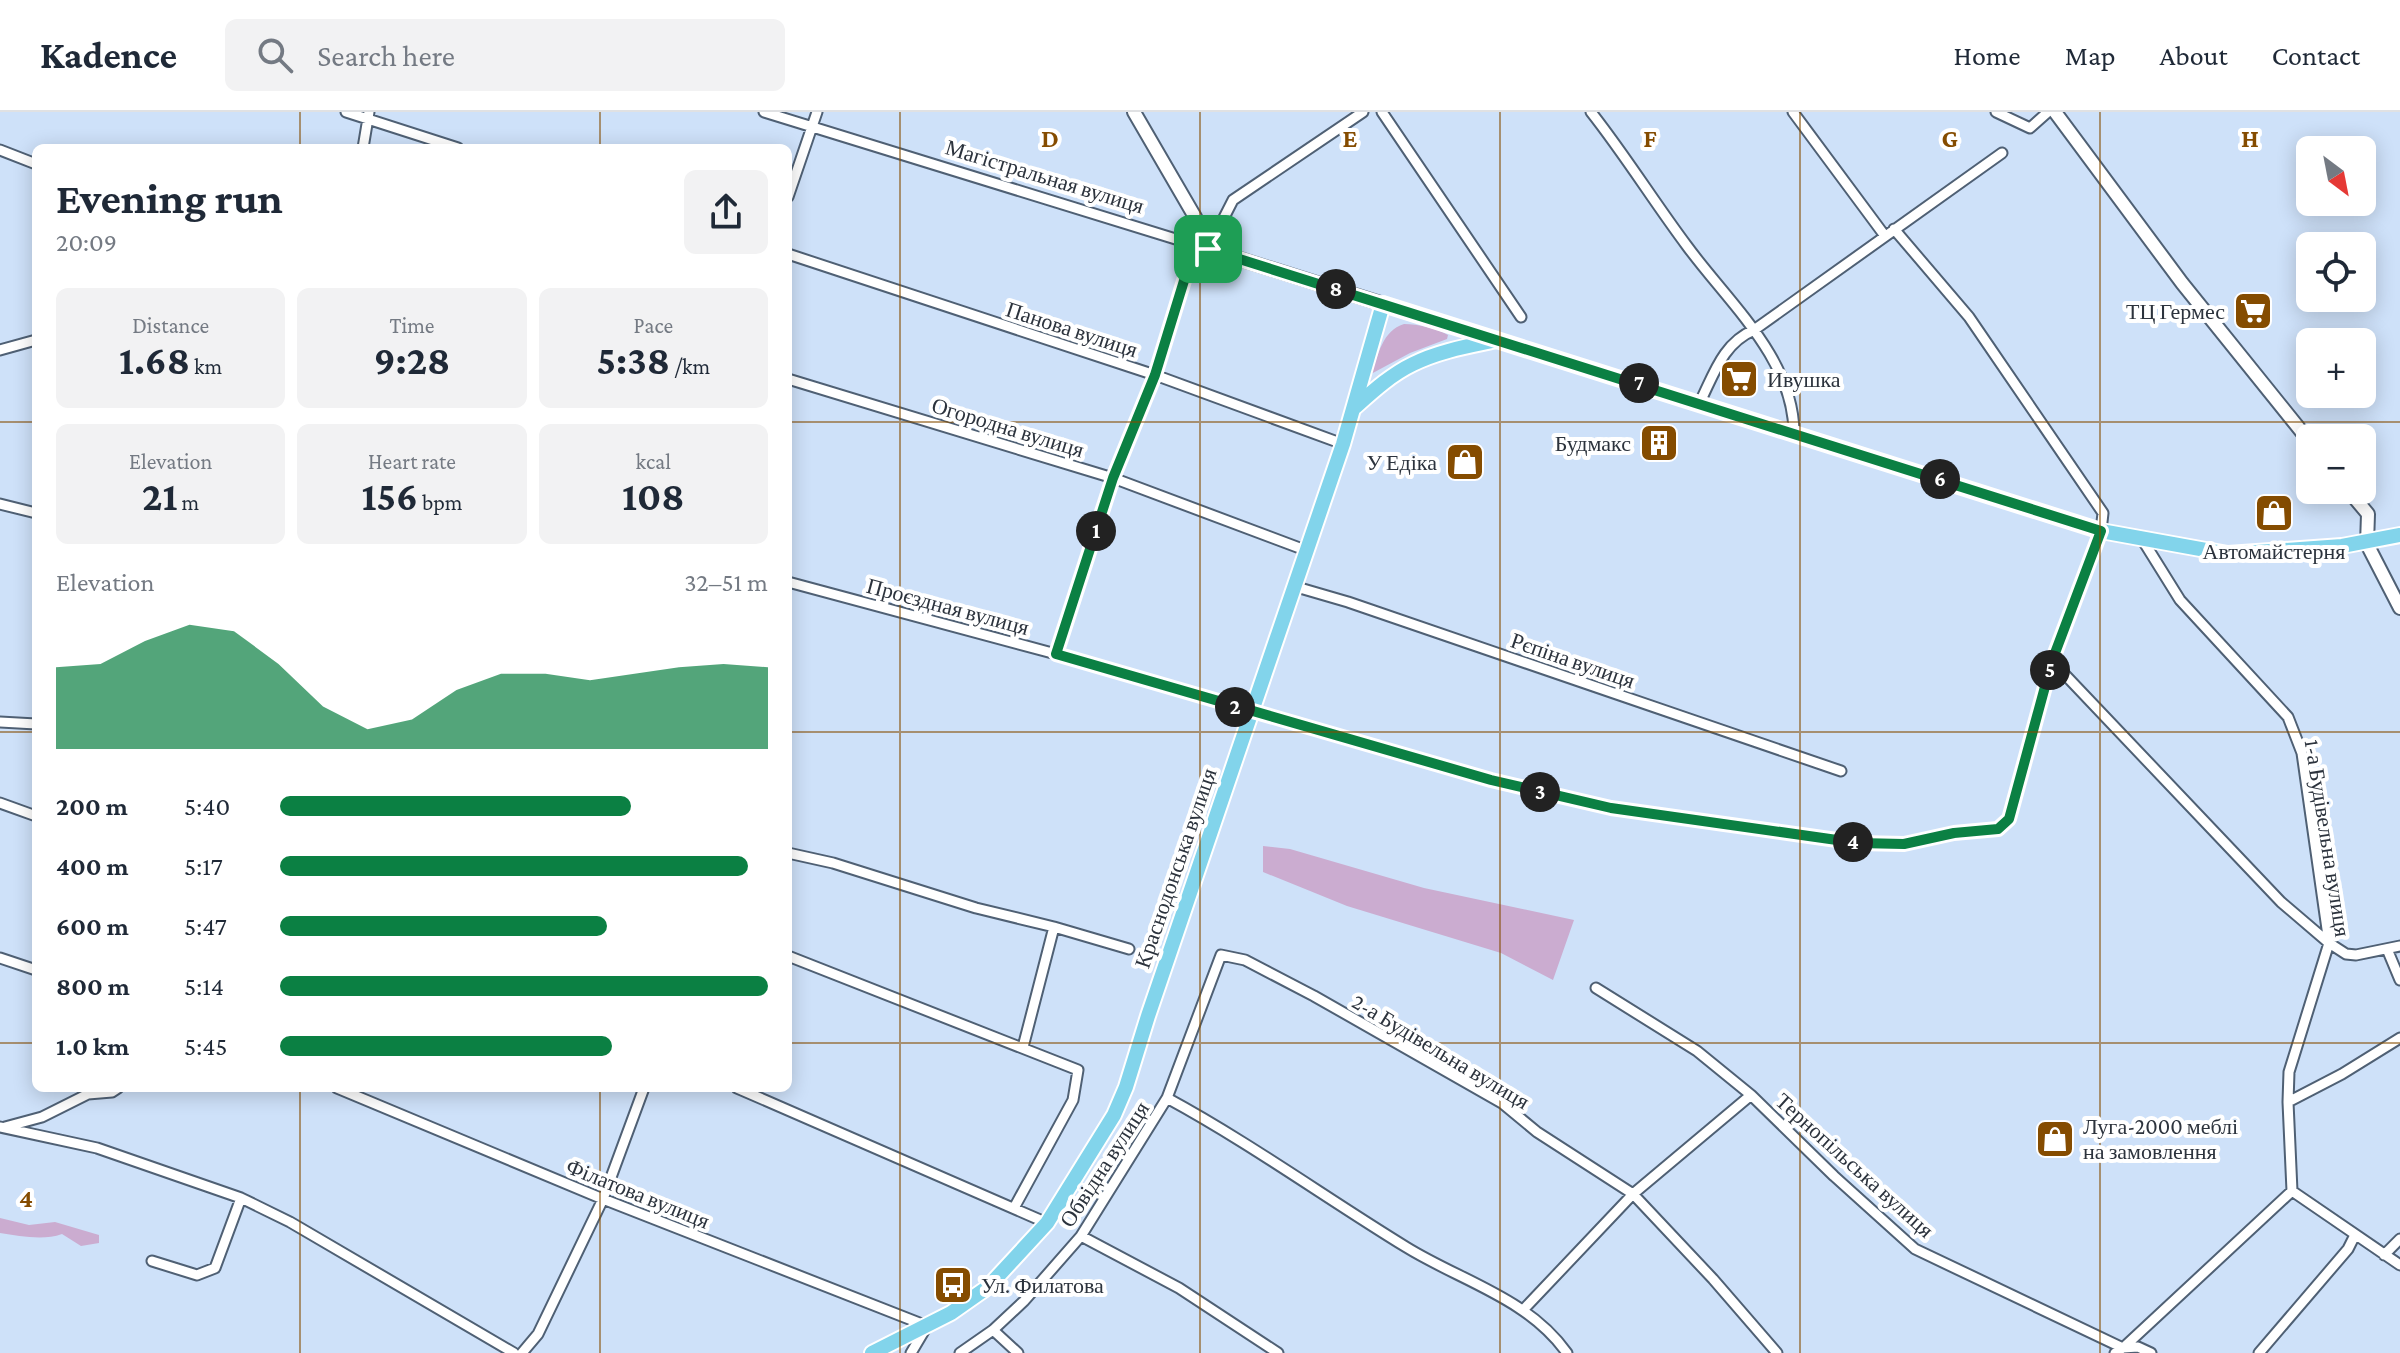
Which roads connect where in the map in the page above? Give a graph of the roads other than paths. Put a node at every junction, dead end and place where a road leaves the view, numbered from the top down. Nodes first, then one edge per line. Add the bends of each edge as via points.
1 (346, 112) edge
2 (764, 112) edge
3 (817, 112) edge
4 (1134, 112) edge
5 (1363, 112) edge
6 (1382, 112) edge
7 (1591, 112) edge
8 (1793, 112) edge
9 (1996, 112) edge
10 (2048, 112) edge
11 (2055, 112) edge
12 (368, 116) edge
13 (812, 128) junction
14 (364, 144) edge
15 (447, 144) edge
16 (0, 150) edge
17 (2002, 153) dead end
18 (32, 162) edge
19 (792, 186) edge
20 (1894, 229) junction
21 (1885, 236) junction
22 (1195, 245) junction
23 (1208, 249) junction
24 (792, 255) edge
25 (1383, 304) junction
26 (1521, 317) dead end
27 (1754, 330) junction
28 (1497, 339) junction
29 (32, 341) edge
30 (0, 350) edge
31 (1155, 375) junction
32 (792, 380) edge
33 (1700, 402) junction
34 (1353, 409) junction
35 (2296, 425) edge
36 (1794, 432) junction
37 (1343, 444) junction
38 (1113, 478) junction
39 (0, 504) edge
40 (2360, 504) edge
41 (32, 512) edge
42 (2101, 531) junction
43 (2400, 535) edge
44 (2142, 539) junction
45 (2367, 544) junction
46 (1305, 550) junction
47 (792, 583) edge
48 (1293, 586) junction
49 (2400, 608) edge
50 (1056, 654) junction
51 (2052, 661) junction
52 (1252, 711) junction
53 (0, 722) edge
54 (32, 724) edge
55 (1841, 771) dead end
56 (0, 803) edge
57 (32, 815) edge
58 (792, 854) edge
59 (1054, 927) junction
60 (2329, 943) junction
61 (2400, 946) edge
62 (1129, 949) dead end
63 (2387, 949) junction
64 (1221, 955) joint
65 (0, 958) edge
66 (792, 958) edge
67 (32, 969) edge
68 (2400, 980) edge
69 (1596, 988) dead end
70 (2400, 1038) edge
71 (1023, 1047) junction
72 (112, 1092) edge
73 (347, 1092) edge
74 (643, 1092) edge
75 (746, 1092) edge
76 (1751, 1095) junction
77 (1167, 1098) junction
78 (2288, 1102) junction
79 (0, 1129) edge
80 (2292, 1191) junction
81 (1633, 1194) junction
82 (241, 1198) junction
83 (603, 1199) junction
84 (1014, 1208) junction
85 (1047, 1223) junction
86 (2355, 1235) junction
87 (1081, 1236) junction
88 (2400, 1239) edge
89 (2384, 1255) junction
90 (152, 1261) dead end
91 (2400, 1265) edge
92 (1524, 1309) junction
93 (927, 1326) junction
94 (993, 1330) junction
95 (2119, 1351) edge
96 (514, 1353) edge
97 (522, 1353) edge
98 (872, 1353) edge
99 (911, 1353) edge
100 (960, 1353) edge
101 (1018, 1353) edge
102 (1278, 1353) edge
103 (1567, 1353) edge
104 (1777, 1353) edge
105 (2151, 1353) edge
106 (2259, 1353) edge

1 - 12 street
2 - 13 street, Магістральная вулиця
3 - 13 street
4 - 23 street
5 - 23 street via 1233,200
6 - 26 street
7 - 27 street via 1686,246
8 - 21 street
9 - 10 street via 2030,128
11 - 35 street
12 - 14 street
12 - 15 street
13 - 19 street
13 - 22 street, Магістральная вулиця
16 - 18 street
17 - 20 street
20 - 21 street
20 - 42 street via 1969,317 2103,513
21 - 27 street
22 - 23 street, Магістральная вулиця
22 - 31 street
23 - 25 street, Магістральная вулиця
24 - 31 street, Панова вулиця
25 - 28 main road, Магістральная вулиця
25 - 34 main road, Краснодонська вулиця
27 - 33 street via 1724,352
27 - 36 street via 1782,377 1794,410
28 - 33 main road, Магістральная вулиця
28 - 34 main road via 1413,364
29 - 30 street
31 - 37 street, Панова вулиця
31 - 38 street
32 - 38 street, Огородна вулиця
33 - 36 main road
34 - 37 main road, Краснодонська вулиця
36 - 42 main road
37 - 46 main road, Краснодонська вулиця
38 - 46 street, Огородна вулиця
38 - 50 street
39 - 41 street
40 - 45 street via 2368,514
42 - 44 main road
42 - 51 street
43 - 45 main road
44 - 45 main road via 2228,554
44 - 60 street, 1-а Будівельна вулиця via 2180,600 2288,717 2302,753
45 - 49 street
46 - 48 main road, Краснодонська вулиця
47 - 50 street, Проєздная вулиця
48 - 52 main road, Краснодонська вулиця
48 - 55 street, Рєпіна вулиця
50 - 52 street, Проєздная вулиця
51 - 52 street, Проєздная вулиця via 2009,819 1998,829 1904,844 1858,843 1611,808 1491,780
51 - 60 street via 2281,902
52 - 85 main road, Краснодонська вулиця via 1126,1087
53 - 54 street
56 - 57 street
58 - 59 street
59 - 62 street
59 - 71 street
60 - 63 street via 2346,954
60 - 78 street, 1-а Будівельна вулиця via 2289,1072
61 - 63 street
63 - 68 street
64 - 77 street, Обвідна вулиця
64 - 81 street, 2-а Будівельна вулиця via 1245,960 1300,988 1489,1096
65 - 67 street
66 - 71 street
69 - 76 street, Тернопільська вулиця via 1697,1051
70 - 78 street
71 - 84 street via 1078,1070 1073,1100
72 - 79 street via 88,1094 42,1117
73 - 83 street, Філатова вулиця
74 - 83 street
75 - 84 street
76 - 81 street
76 - 95 street, Тернопільська вулиця via 1915,1249
77 - 87 street, Обвідна вулиця
77 - 92 street via 1408,1249
78 - 80 street, 1-а Будівельна вулиця
79 - 82 street via 97,1148
80 - 86 street
80 - 95 street
81 - 92 street
81 - 104 street, 2-а Будівельна вулиця
82 - 90 street via 215,1268 197,1275
82 - 96 street
83 - 93 street, Філатова вулиця
83 - 97 street via 538,1334
84 - 85 street
85 - 93 main road, Краснодонська вулиця via 988,1287
86 - 89 street
86 - 106 street
87 - 94 street, Обвідна вулиця
87 - 102 street via 1179,1288
88 - 89 street
89 - 91 street
92 - 103 street
93 - 98 main road, Краснодонська вулиця
93 - 99 street
94 - 100 street, Обвідна вулиця
94 - 101 street
95 - 105 street, Тернопільська вулиця via 2138,1347

